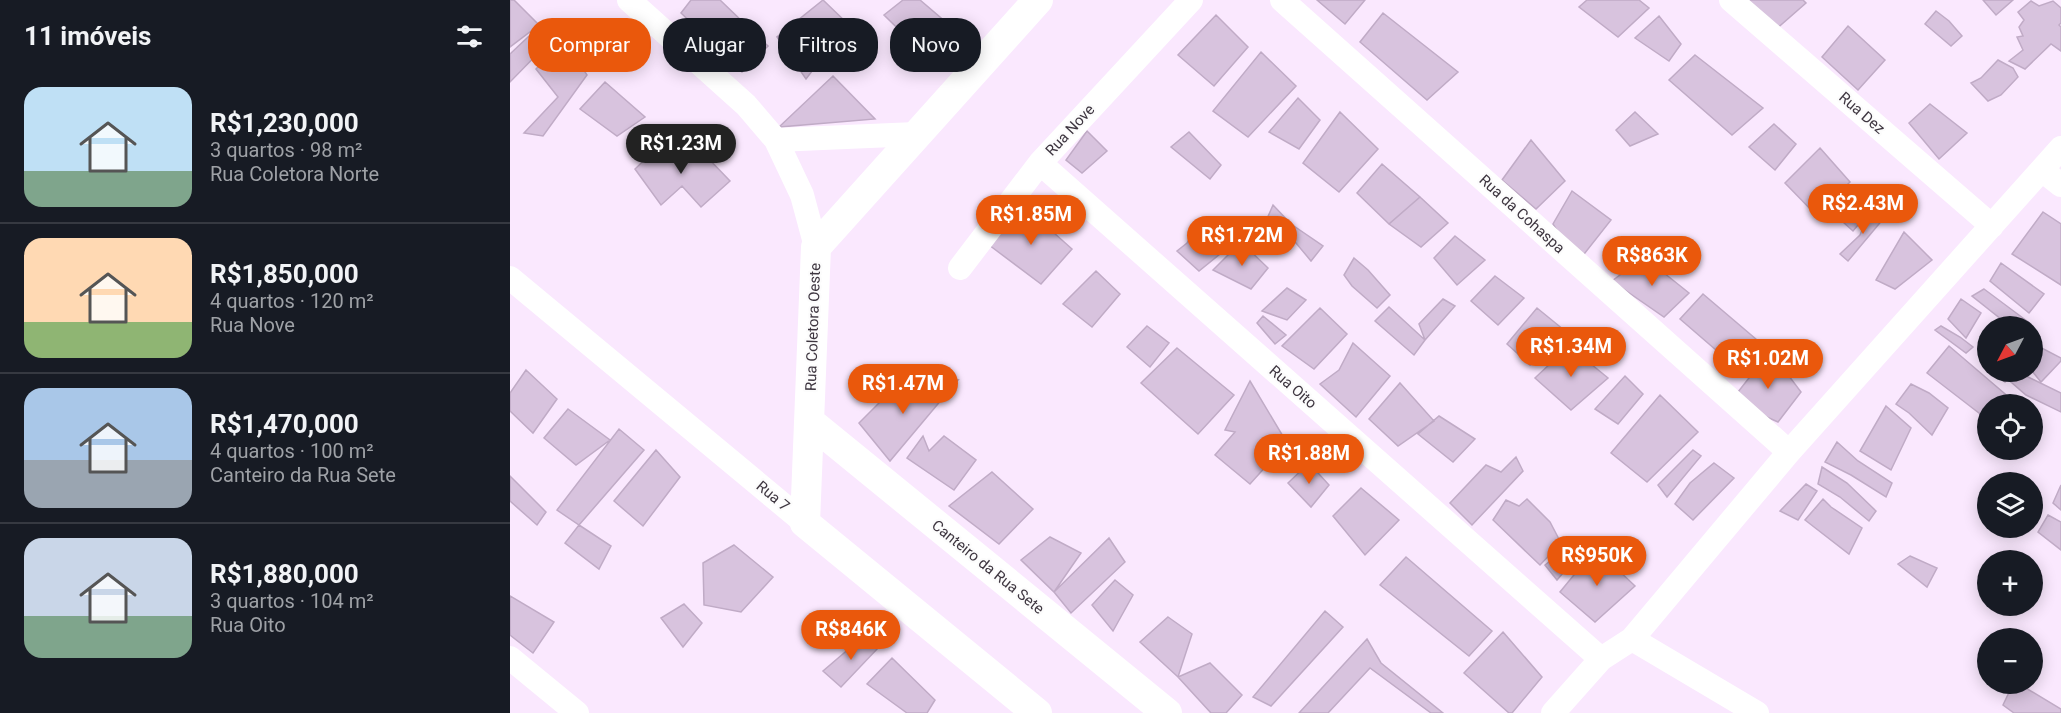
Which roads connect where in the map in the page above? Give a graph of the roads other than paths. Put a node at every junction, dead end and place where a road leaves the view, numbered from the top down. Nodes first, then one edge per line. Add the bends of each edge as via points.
1 (629, 0) edge
2 (1038, 0) edge
3 (1191, 0) edge
4 (1282, 0) edge
5 (1731, 0) edge
6 (916, 134) junction
7 (776, 140) junction
8 (2061, 148) edge
9 (1040, 163) junction
10 (2042, 170) junction
11 (2061, 185) edge
12 (1992, 226) junction
13 (816, 247) junction
14 (960, 268) dead end
15 (510, 278) edge
16 (809, 421) junction
17 (1789, 452) junction
18 (805, 523) junction
19 (1632, 639) junction
20 (510, 658) edge
21 (1601, 659) junction
22 (578, 713) edge
23 (1037, 713) edge
24 (1167, 713) edge
25 (1553, 713) edge
26 (1756, 713) edge

1 - 7 street via 746,105
2 - 6 street, Rua Coletora Oeste
3 - 9 street, Rua Nove
4 - 17 street, Rua da Cohaspa
5 - 12 street, Rua Dez
6 - 7 street
6 - 13 street, Rua Coletora Oeste
7 - 13 street via 802,195
8 - 10 street
9 - 14 street, Rua Nove
9 - 21 street, Rua Oito
10 - 11 street
10 - 12 street
12 - 17 street
13 - 16 street, Rua Coletora Oeste
15 - 18 street, Rua 7
16 - 18 street, Rua Coletora Oeste
16 - 24 street, Canteiro da Rua Sete
17 - 19 street
18 - 23 street, Rua 7
19 - 21 street
19 - 26 street
20 - 22 street
21 - 25 street

